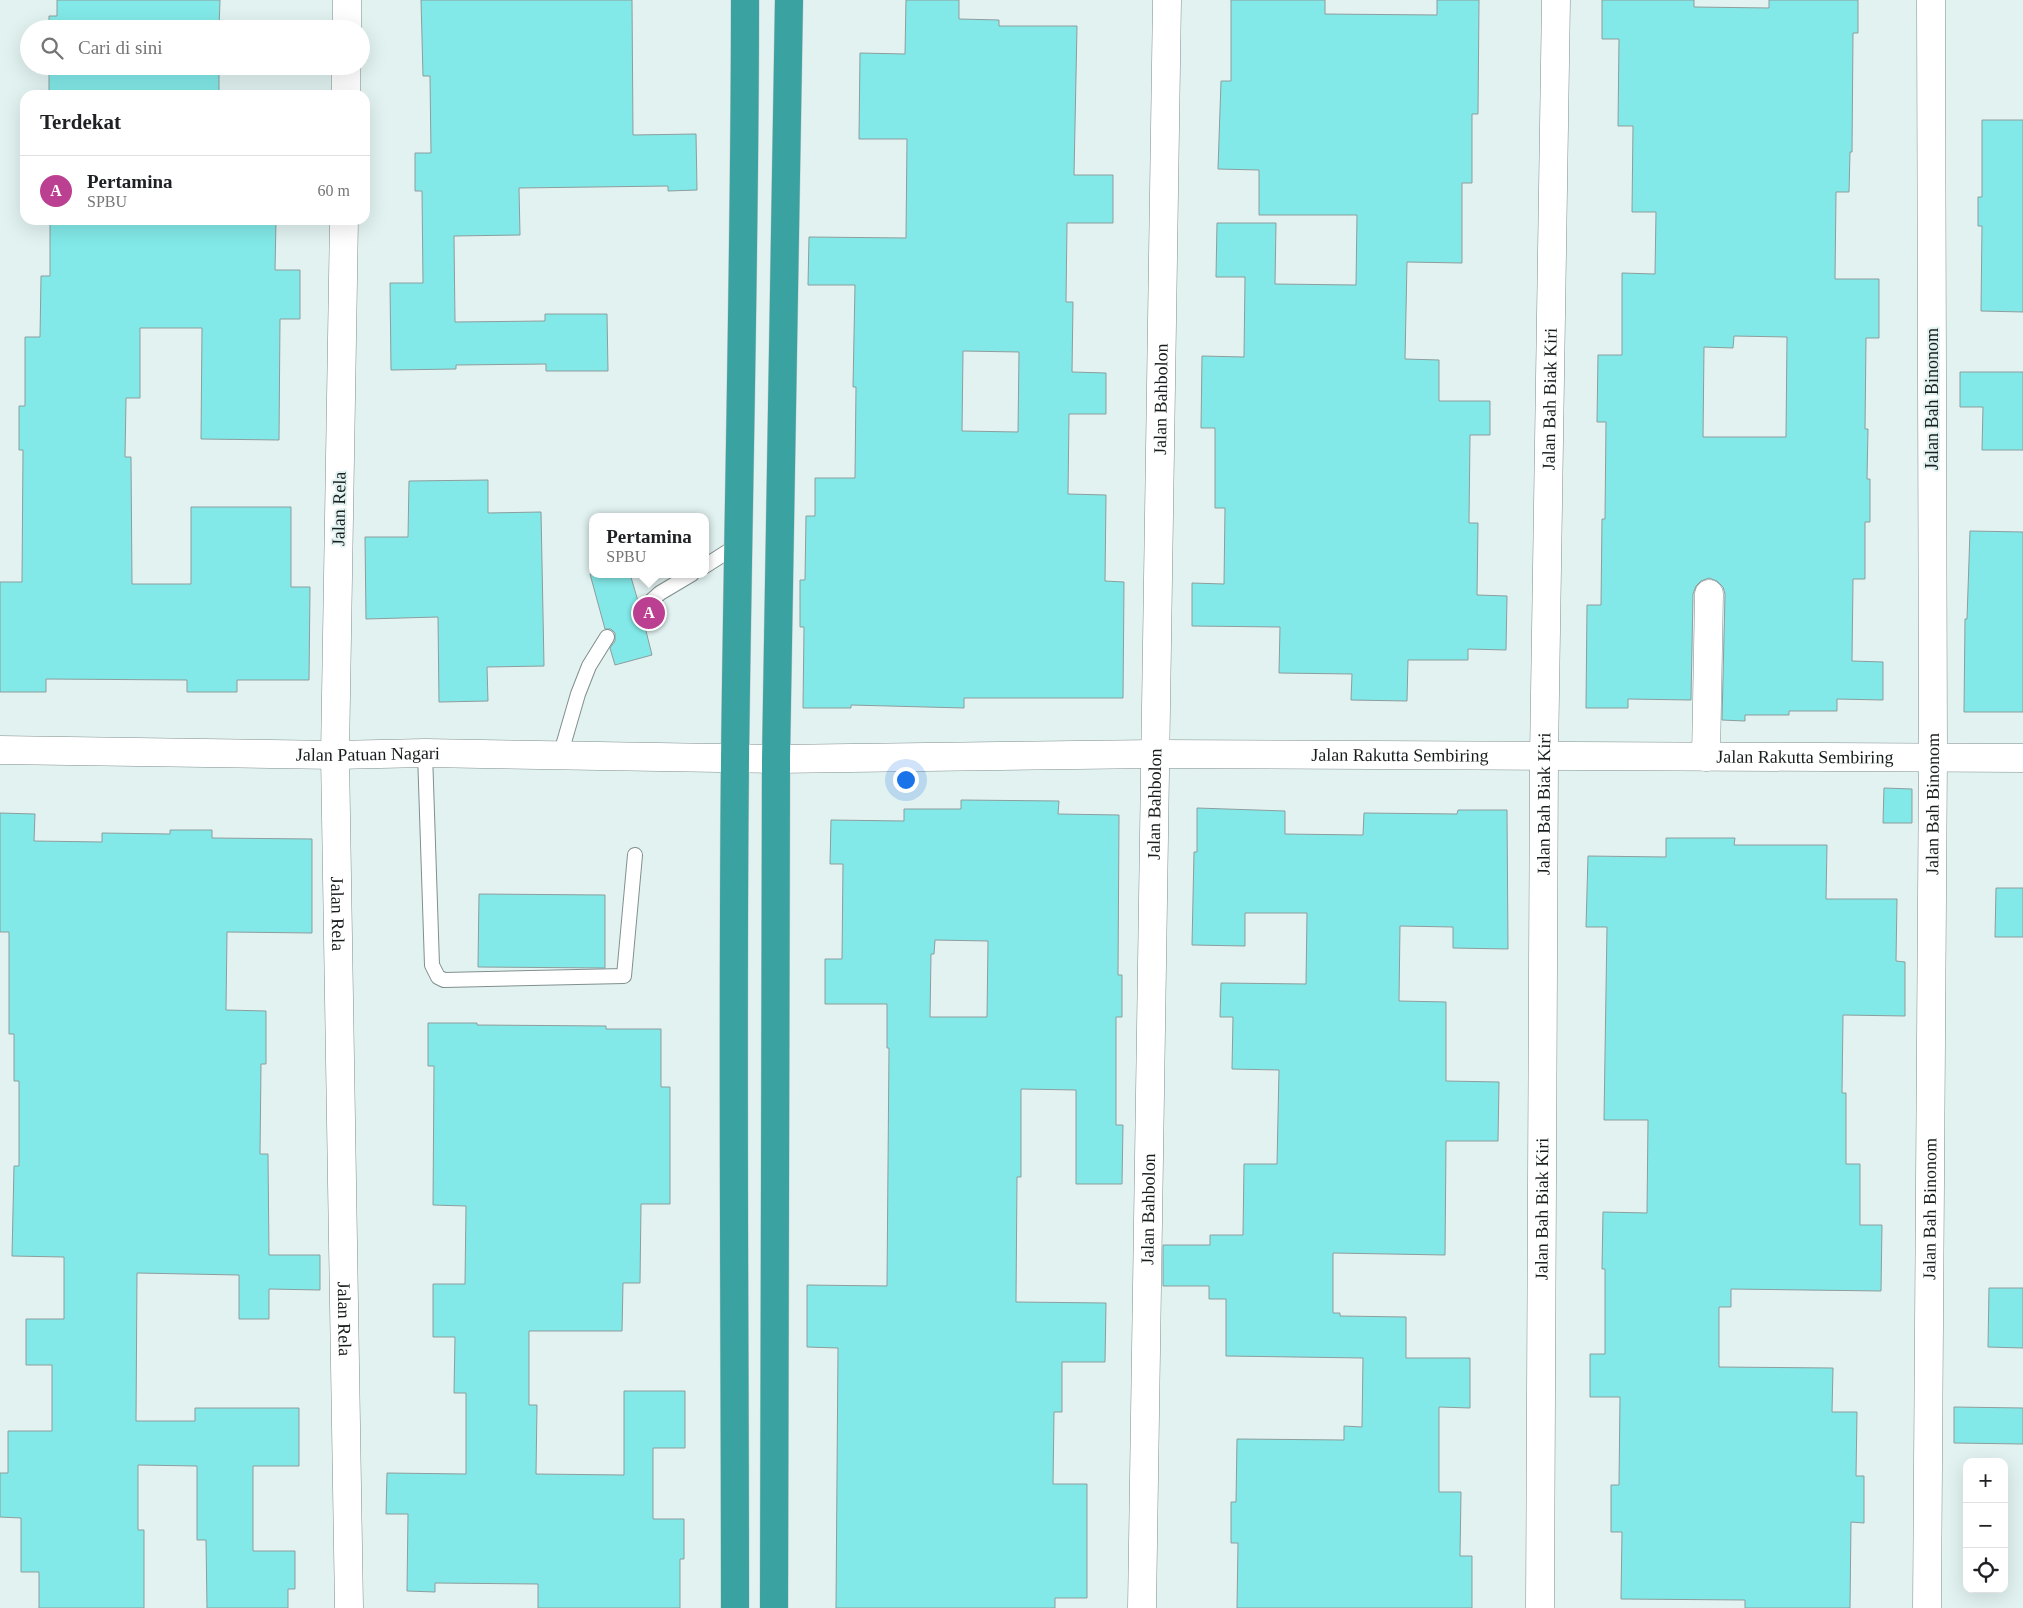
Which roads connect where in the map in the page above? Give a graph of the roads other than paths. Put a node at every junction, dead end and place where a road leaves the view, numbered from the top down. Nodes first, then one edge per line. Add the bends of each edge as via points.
1 (347, 0) edge
2 (745, 0) edge
3 (789, 0) edge
4 (1167, 0) edge
5 (1556, 0) edge
6 (1931, 0) edge
7 (347, 20) edge
8 (346, 75) edge
9 (346, 90) edge
10 (344, 225) edge
11 (738, 545) junction
12 (709, 563) edge
13 (685, 578) edge
14 (1709, 594) dead end
15 (640, 611) dead end
16 (607, 637) dead end
17 (0, 750) edge
18 (425, 753) junction
19 (335, 754) junction
20 (1155, 754) junction
21 (560, 756) junction
22 (1544, 757) junction
23 (1706, 758) junction
24 (1933, 758) junction
25 (2023, 758) edge
26 (735, 759) junction
27 (776, 759) junction
28 (635, 855) dead end
29 (349, 1608) edge
30 (735, 1608) edge
31 (774, 1608) edge
32 (1142, 1608) edge
33 (1540, 1608) edge
34 (1927, 1608) edge

1 - 7 street
2 - 11 highway via 745,199
3 - 27 highway
4 - 20 street, Jalan Bahbolon
5 - 22 street, Jalan Bah Biak Kiri
6 - 24 street, Jalan Bah Binonom
8 - 9 street
10 - 19 street, Jalan Rela
11 - 12 lane
11 - 26 highway
13 - 15 lane via 660,593
14 - 23 street
16 - 21 lane via 589,666
17 - 19 street, Jalan Patuan Nagari
18 - 19 street, Jalan Patuan Nagari
18 - 21 street, Jalan Patuan Nagari
18 - 28 lane via 432,965 438,977 444,980 624,976
19 - 29 street, Jalan Rela
20 - 22 street, Jalan Rakutta Sembiring
20 - 27 street, Jalan Rakutta Sembiring
20 - 32 street, Jalan Bahbolon
21 - 26 street, Jalan Patuan Nagari
22 - 23 street, Jalan Rakutta Sembiring
22 - 33 street, Jalan Bah Biak Kiri
23 - 24 street, Jalan Rakutta Sembiring
24 - 25 street, Jalan Rakutta Sembiring
24 - 34 street, Jalan Bah Binonom
26 - 27 street, Jalan Patuan Nagari
26 - 30 highway
27 - 31 highway

